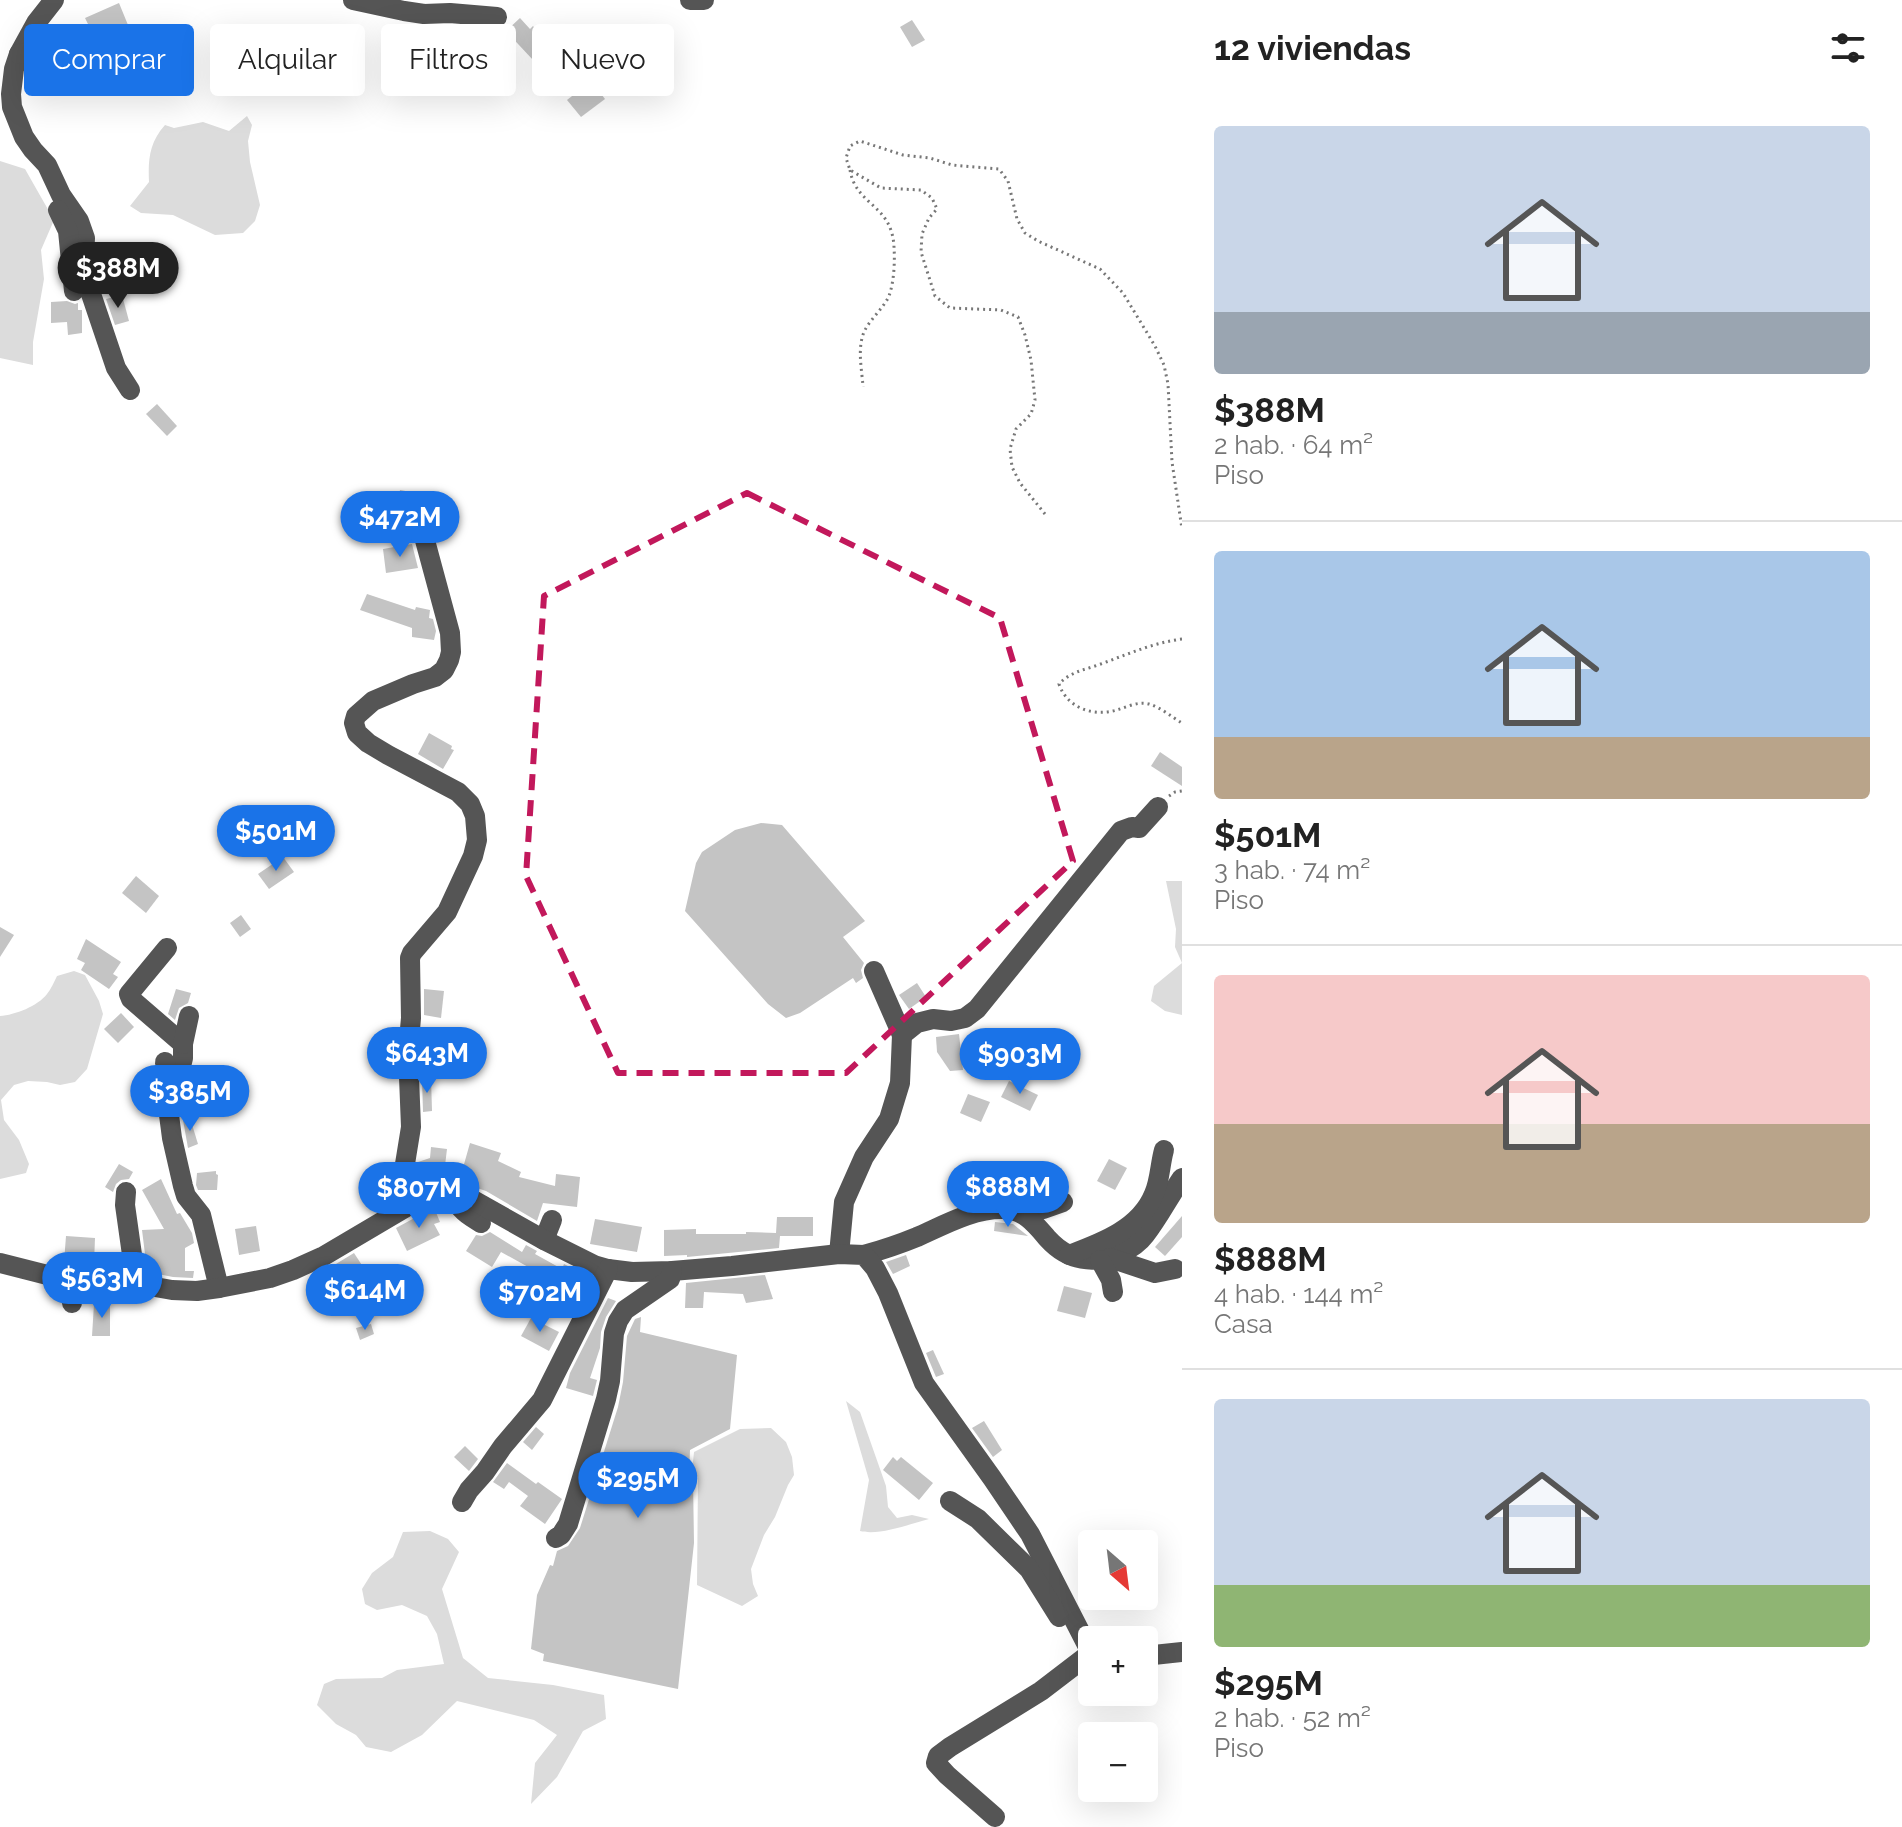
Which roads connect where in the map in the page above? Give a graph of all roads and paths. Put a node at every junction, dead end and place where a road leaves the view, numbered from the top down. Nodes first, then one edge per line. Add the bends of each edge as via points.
1 (39, 0) edge
2 (54, 0) edge
3 (353, 0) edge
4 (690, 0) edge
5 (704, 0) edge
6 (497, 17) dead end
7 (19, 54) junction
8 (24, 54) edge
9 (0, 92) edge
10 (0, 106) edge
11 (850, 170) junction
12 (85, 238) junction
13 (102, 282) dead end
14 (74, 291) dead end
15 (863, 387) dead end
16 (130, 390) dead end
17 (1045, 514) dead end
18 (1182, 529) edge
19 (423, 533) dead end
20 (1182, 639) edge
21 (1182, 723) edge
22 (476, 781) dead end
23 (470, 804) junction
24 (1158, 807) dead end
25 (167, 948) dead end
26 (874, 971) dead end
27 (189, 1016) dead end
28 (902, 1035) junction
29 (183, 1044) junction
30 (165, 1062) dead end
31 (175, 1112) junction
32 (1164, 1150) dead end
33 (1182, 1178) edge
34 (126, 1192) dead end
35 (454, 1194) junction
36 (1063, 1202) dead end
37 (410, 1205) junction
38 (1021, 1212) junction
39 (552, 1220) dead end
40 (481, 1223) dead end
41 (544, 1240) junction
42 (196, 1244) dead end
43 (839, 1254) junction
44 (864, 1255) junction
45 (1069, 1255) junction
46 (212, 1259) junction
47 (1105, 1259) junction
48 (0, 1263) edge
49 (608, 1269) junction
50 (1175, 1269) dead end
51 (71, 1281) junction
52 (673, 1282) junction
53 (136, 1283) junction
54 (219, 1288) junction
55 (1113, 1292) dead end
56 (72, 1303) dead end
57 (950, 1501) dead end
58 (462, 1502) dead end
59 (556, 1538) dead end
60 (1078, 1627) edge
61 (1078, 1644) edge
62 (1182, 1652) edge
63 (1158, 1655) edge
64 (1078, 1660) edge
65 (995, 1817) dead end

1 - 9 street via 14,36
2 - 7 street
3 - 6 street via 424,14
4 - 5 street
7 - 8 street
7 - 12 street via 11,94 16,119
10 - 14 street via 68,231
11 - 15 path via 857,191 892,226 894,246 889,297 864,332 860,350
11 - 17 path via 881,188 921,190 932,198 937,209 922,234 921,252 935,296 950,308 1001,310 1018,317 1031,360 1035,400 1031,414 1016,429 1012,467
11 - 18 path via 850,146 860,141 952,165 999,169 1025,233 1111,279 1164,365
12 - 13 street
12 - 16 street via 89,288 116,368
19 - 23 street via 450,633 449,660 435,677 373,701 354,723 368,743 458,792
20 - 21 path via 1077,671 1059,684 1078,708 1113,711 1150,704
22 - 23 street
23 - 37 street via 477,840 473,856 447,912 410,958 421,1020 408,1052 411,1127 404,1170
24 - 28 street via 1139,828 1121,831 977,1009 965,1018 917,1023
25 - 29 street via 122,990 139,1015
26 - 28 street
27 - 29 street
28 - 43 street via 900,1083 889,1119 844,1202
29 - 31 street
30 - 31 street
31 - 46 street via 183,1186 201,1215
32 - 45 street via 1154,1194 1139,1218 1110,1239
33 - 47 street via 1144,1238
34 - 53 street
35 - 37 street
35 - 40 street via 464,1212
35 - 41 street
36 - 38 street
37 - 54 street via 293,1270
38 - 44 street via 1006,1209 956,1219
38 - 45 street
39 - 41 street
41 - 49 street
42 - 46 street
43 - 44 street
43 - 52 street via 732,1266
44 - 60 street via 888,1293 924,1383 1030,1534
45 - 47 street
46 - 54 street
47 - 50 street via 1155,1273
47 - 55 street
48 - 51 street
49 - 52 street
49 - 58 street via 542,1400 536,1423
51 - 53 street
51 - 56 street
52 - 59 street via 625,1310 618,1321 596,1434 568,1524
53 - 54 street via 172,1290
57 - 61 street via 978,1519 1029,1569
62 - 63 street
64 - 65 street via 1041,1691 938,1756 936,1763 947,1775

